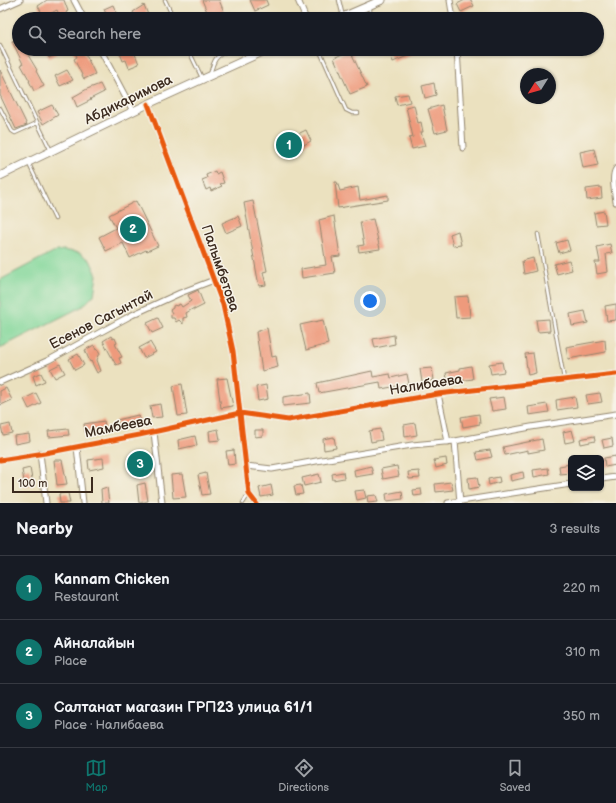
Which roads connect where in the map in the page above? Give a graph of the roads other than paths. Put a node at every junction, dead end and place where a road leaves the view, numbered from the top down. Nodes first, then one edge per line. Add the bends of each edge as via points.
1 (20, 0) edge
2 (165, 0) edge
3 (298, 0) edge
4 (339, 0) edge
5 (450, 0) edge
6 (76, 1) edge
7 (377, 1) edge
8 (0, 9) edge
9 (81, 12) edge
10 (171, 12) edge
11 (303, 12) edge
12 (340, 12) edge
13 (353, 12) edge
14 (373, 12) edge
15 (452, 12) edge
16 (0, 45) edge
17 (104, 56) edge
18 (191, 56) edge
19 (217, 56) edge
20 (253, 56) edge
21 (322, 56) edge
22 (457, 56) edge
23 (210, 75) junction
24 (202, 79) junction
25 (148, 104) junction
26 (0, 108) edge
27 (133, 111) junction
28 (358, 113) dead end
29 (2, 115) edge
30 (37, 124) junction
31 (464, 148) dead end
32 (51, 151) junction
33 (28, 162) junction
34 (616, 169) edge
35 (0, 176) edge
36 (616, 202) edge
37 (56, 219) dead end
38 (538, 234) dead end
39 (214, 280) junction
40 (616, 374) edge
41 (564, 379) junction
42 (0, 382) edge
43 (438, 394) junction
44 (240, 413) junction
45 (616, 414) edge
46 (154, 432) junction
47 (455, 441) junction
48 (448, 442) junction
49 (77, 446) junction
50 (40, 453) junction
51 (0, 460) edge
52 (246, 466) junction
53 (616, 477) edge
54 (604, 479) edge
55 (568, 484) edge
56 (249, 494) junction
57 (459, 502) edge
58 (46, 503) edge
59 (83, 503) edge
60 (162, 503) edge
61 (243, 503) edge
62 (256, 503) edge
63 (448, 503) edge

1 - 8 street
2 - 10 lane
3 - 11 street
4 - 12 lane
5 - 15 street
6 - 9 street
7 - 13 main road
7 - 14 lane
16 - 30 lane
17 - 27 street
18 - 24 lane
19 - 23 lane
20 - 23 main road, Абдикаримова
21 - 28 lane via 346,110 352,114
22 - 31 street
23 - 24 main road, Абдикаримова
24 - 25 main road, Абдикаримова
25 - 27 main road, Абдикаримова
25 - 39 street, Палымбетова
26 - 29 lane
27 - 32 main road, Абдикаримова
29 - 30 lane via 15,133
30 - 32 lane
32 - 33 main road, Абдикаримова
33 - 35 main road, Абдикаримова
33 - 37 lane
34 - 36 street
38 - 41 lane
39 - 42 street, Есенов Сагынтай via 180,292 49,360
39 - 44 street, Палымбетова via 223,305 233,350
40 - 41 street, Налибаева
41 - 43 street, Налибаева
43 - 44 street, Налибаева via 288,420
43 - 48 street, Налибаева
44 - 46 street, Мамбеева
44 - 52 street, Палымбетова
45 - 47 street
46 - 49 street, Мамбеева
46 - 60 street
47 - 48 street
47 - 57 street
48 - 52 street via 412,445 272,469
49 - 50 street, Мамбеева
49 - 59 street
50 - 51 street, Мамбеева
50 - 58 street
52 - 56 street, Палымбетова
53 - 54 street
55 - 57 street
56 - 61 lane
56 - 62 street
57 - 63 street

